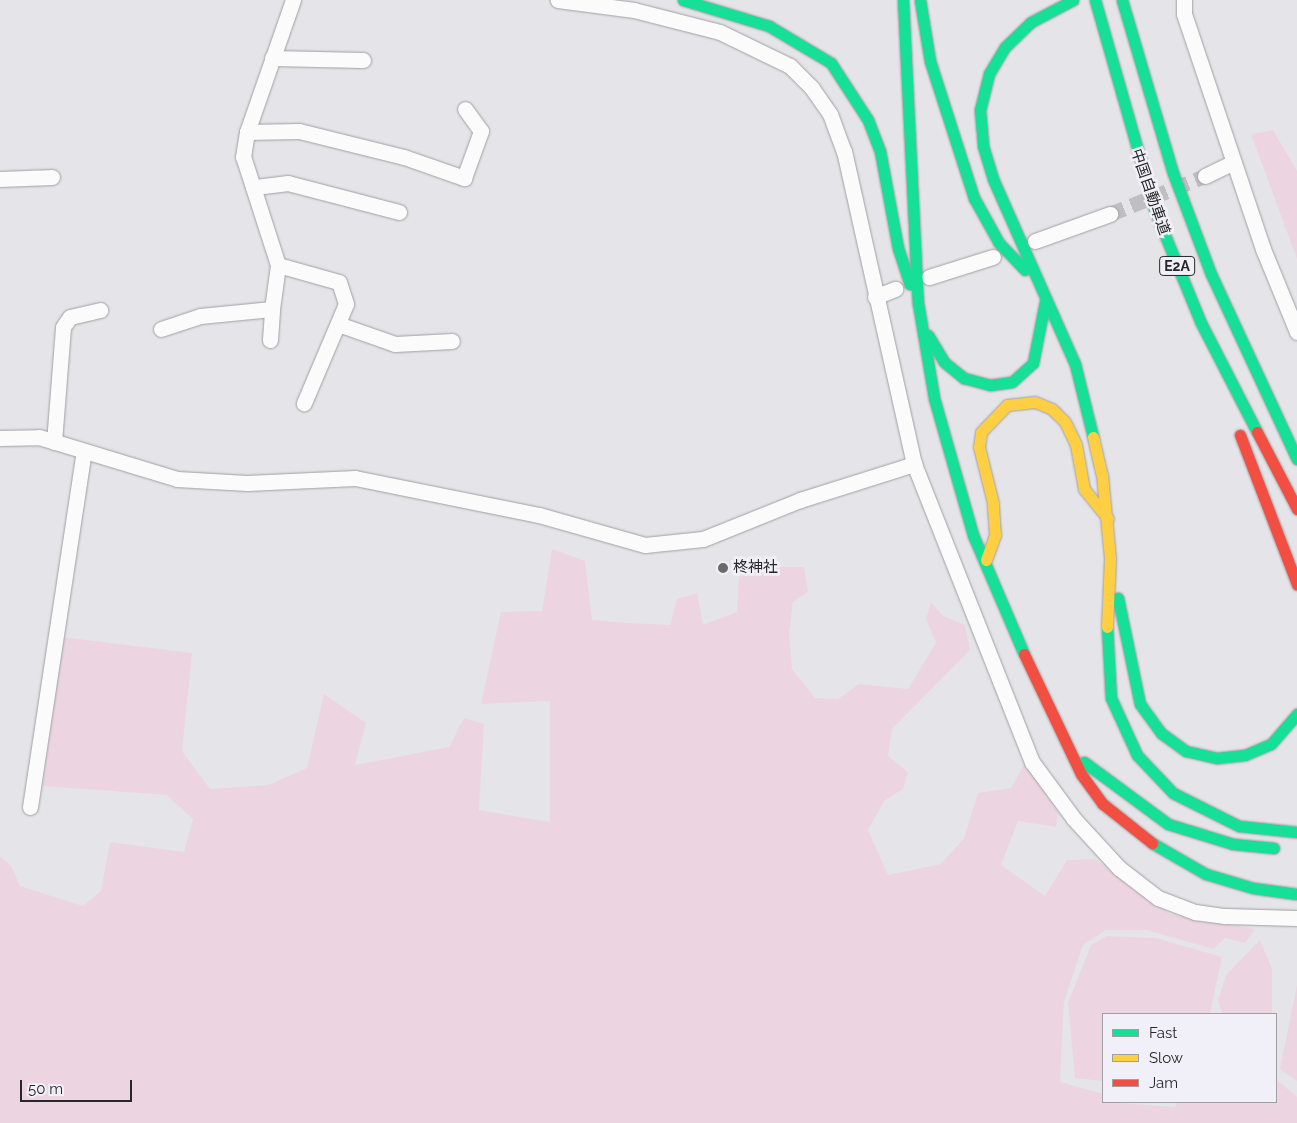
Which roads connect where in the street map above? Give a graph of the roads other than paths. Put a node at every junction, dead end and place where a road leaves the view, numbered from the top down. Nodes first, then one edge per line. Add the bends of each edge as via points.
1 (294, 0) edge
2 (558, 0) edge
3 (683, 0) edge
4 (1073, 0) edge
5 (1122, 0) edge
6 (1184, 0) edge
7 (903, 2) edge
8 (920, 2) edge
9 (1096, 4) edge
10 (272, 58) junction
11 (364, 60) dead end
12 (465, 109) dead end
13 (247, 132) junction
14 (1234, 162) junction
15 (1205, 176) tunnel mouth
16 (52, 177) dead end
17 (0, 179) edge
18 (253, 188) junction
19 (399, 212) dead end
20 (1110, 214) tunnel mouth
21 (1035, 241) dead end
22 (993, 257) dead end
23 (278, 265) junction
24 (929, 277) dead end
25 (1039, 285) junction
26 (895, 289) dead end
27 (875, 297) junction
28 (1046, 302) junction
29 (918, 303) junction
30 (272, 309) junction
31 (100, 310) dead end
32 (1201, 323) junction
33 (338, 324) junction
34 (923, 326) junction
35 (161, 329) dead end
36 (1297, 332) edge
37 (270, 340) dead end
38 (452, 341) dead end
39 (304, 403) dead end
40 (0, 438) edge
41 (54, 442) junction
42 (84, 452) junction
43 (1296, 457) edge
44 (914, 464) junction
45 (1297, 509) edge
46 (1108, 519) junction
47 (1110, 558) junction
48 (986, 560) junction
49 (1297, 584) edge
50 (1297, 714) edge
51 (1053, 720) junction
52 (30, 807) dead end
53 (1297, 832) edge
54 (1288, 848) dead end
55 (1297, 894) edge
56 (1297, 918) edge

1 - 10 street
2 - 27 street via 634,10 720,32 790,66 830,114 844,152
3 - 29 highway via 768,26 831,63 874,136 898,248
4 - 25 highway via 1031,22 1005,47 988,74 980,110 983,146 993,179
5 - 43 highway, 中国自動車道 / E2A via 1173,173 1211,274
6 - 14 street via 1184,14
7 - 29 highway
8 - 25 highway via 933,71 974,198 999,243
9 - 32 highway, 中国自動車道 / E2A via 1155,211
10 - 11 street
10 - 13 street
12 - 13 street via 481,131 464,178 404,157 298,131
13 - 18 street via 243,157
14 - 15 street
14 - 36 street
16 - 17 street
18 - 19 street via 288,183
18 - 23 street
20 - 21 street
22 - 24 street
23 - 30 street
23 - 33 street via 339,282 346,304
25 - 28 highway
26 - 27 street
27 - 44 street
28 - 34 highway via 1033,362 1012,382 990,385 964,378 944,362
28 - 46 highway via 1075,364
29 - 34 highway
30 - 35 street via 200,316
30 - 37 street
31 - 41 street via 70,317 62,327
32 - 45 highway, 中国自動車道 / E2A
32 - 49 highway
33 - 38 street via 395,344
33 - 39 street
34 - 48 highway via 934,398 973,535
40 - 41 street via 39,437
41 - 42 street
42 - 44 street via 177,479 246,483 309,477 364,480 539,515 645,545 703,539 800,500
42 - 52 street
44 - 56 street via 1032,762 1074,819 1119,868 1158,898 1203,913
46 - 47 highway
46 - 48 highway via 1084,489 1076,445 1065,422 1052,409 1035,402 1008,405 990,417 981,432 979,447 993,503 995,534
47 - 50 highway via 1130,668 1140,704 1161,733 1186,751 1217,758 1244,755 1272,744
47 - 53 highway via 1106,662 1111,698 1137,755 1173,793 1210,815 1239,826
48 - 51 highway
51 - 54 highway via 1082,760 1168,824 1233,844
51 - 55 highway via 1081,774 1103,804 1138,835 1206,874

